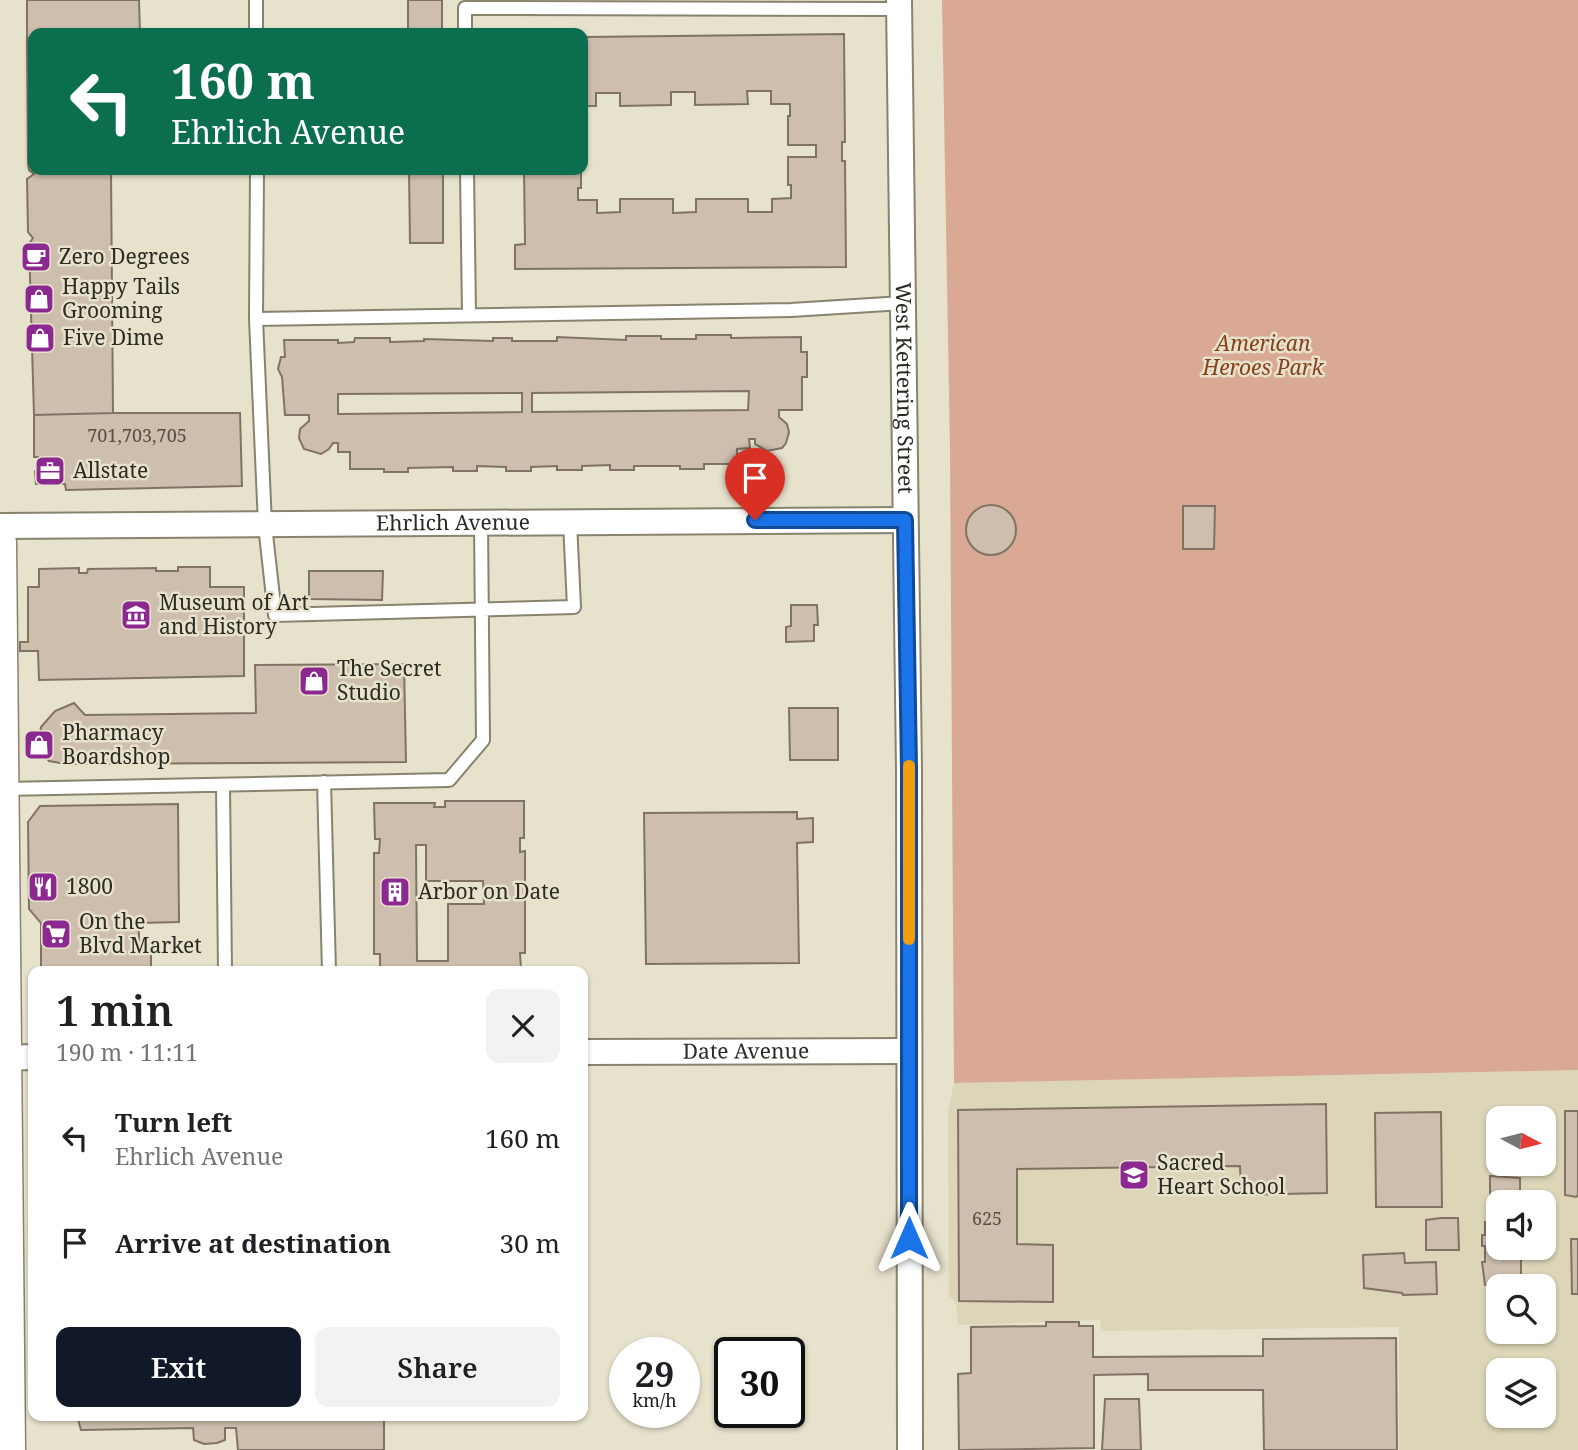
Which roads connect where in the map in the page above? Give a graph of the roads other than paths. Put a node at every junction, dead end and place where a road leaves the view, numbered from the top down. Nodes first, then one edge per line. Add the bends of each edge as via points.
1 (256, 0) edge
2 (899, 4) edge
3 (256, 28) edge
4 (465, 28) edge
5 (257, 175) edge
6 (467, 175) edge
7 (903, 303) junction
8 (469, 314) junction
9 (256, 319) junction
10 (905, 520) junction
11 (481, 522) junction
12 (570, 522) junction
13 (265, 525) junction
14 (0, 526) edge
15 (0, 543) edge
16 (481, 609) junction
17 (324, 782) junction
18 (223, 785) junction
19 (4, 789) junction
20 (225, 966) edge
21 (329, 966) edge
22 (909, 1051) junction
23 (588, 1052) edge
24 (13, 1058) edge
25 (9, 1450) edge
26 (910, 1450) edge

1 - 3 lane
2 - 4 lane via 465,8
2 - 7 street, West Kettering Street
5 - 9 lane
6 - 8 lane
7 - 8 lane via 791,310
7 - 10 street, West Kettering Street
8 - 9 lane
9 - 13 lane
10 - 12 street, Ehrlich Avenue
10 - 22 street, West Kettering Street
11 - 12 street, Ehrlich Avenue
11 - 13 street, Ehrlich Avenue
11 - 16 lane
12 - 16 lane via 574,607
13 - 14 street, Ehrlich Avenue
13 - 16 lane via 275,615
15 - 19 street
16 - 17 lane via 483,740 449,780
17 - 18 lane
17 - 21 lane
18 - 19 lane
18 - 20 lane
19 - 24 street
22 - 23 street, Date Avenue
22 - 26 street, West Kettering Street
24 - 25 street

